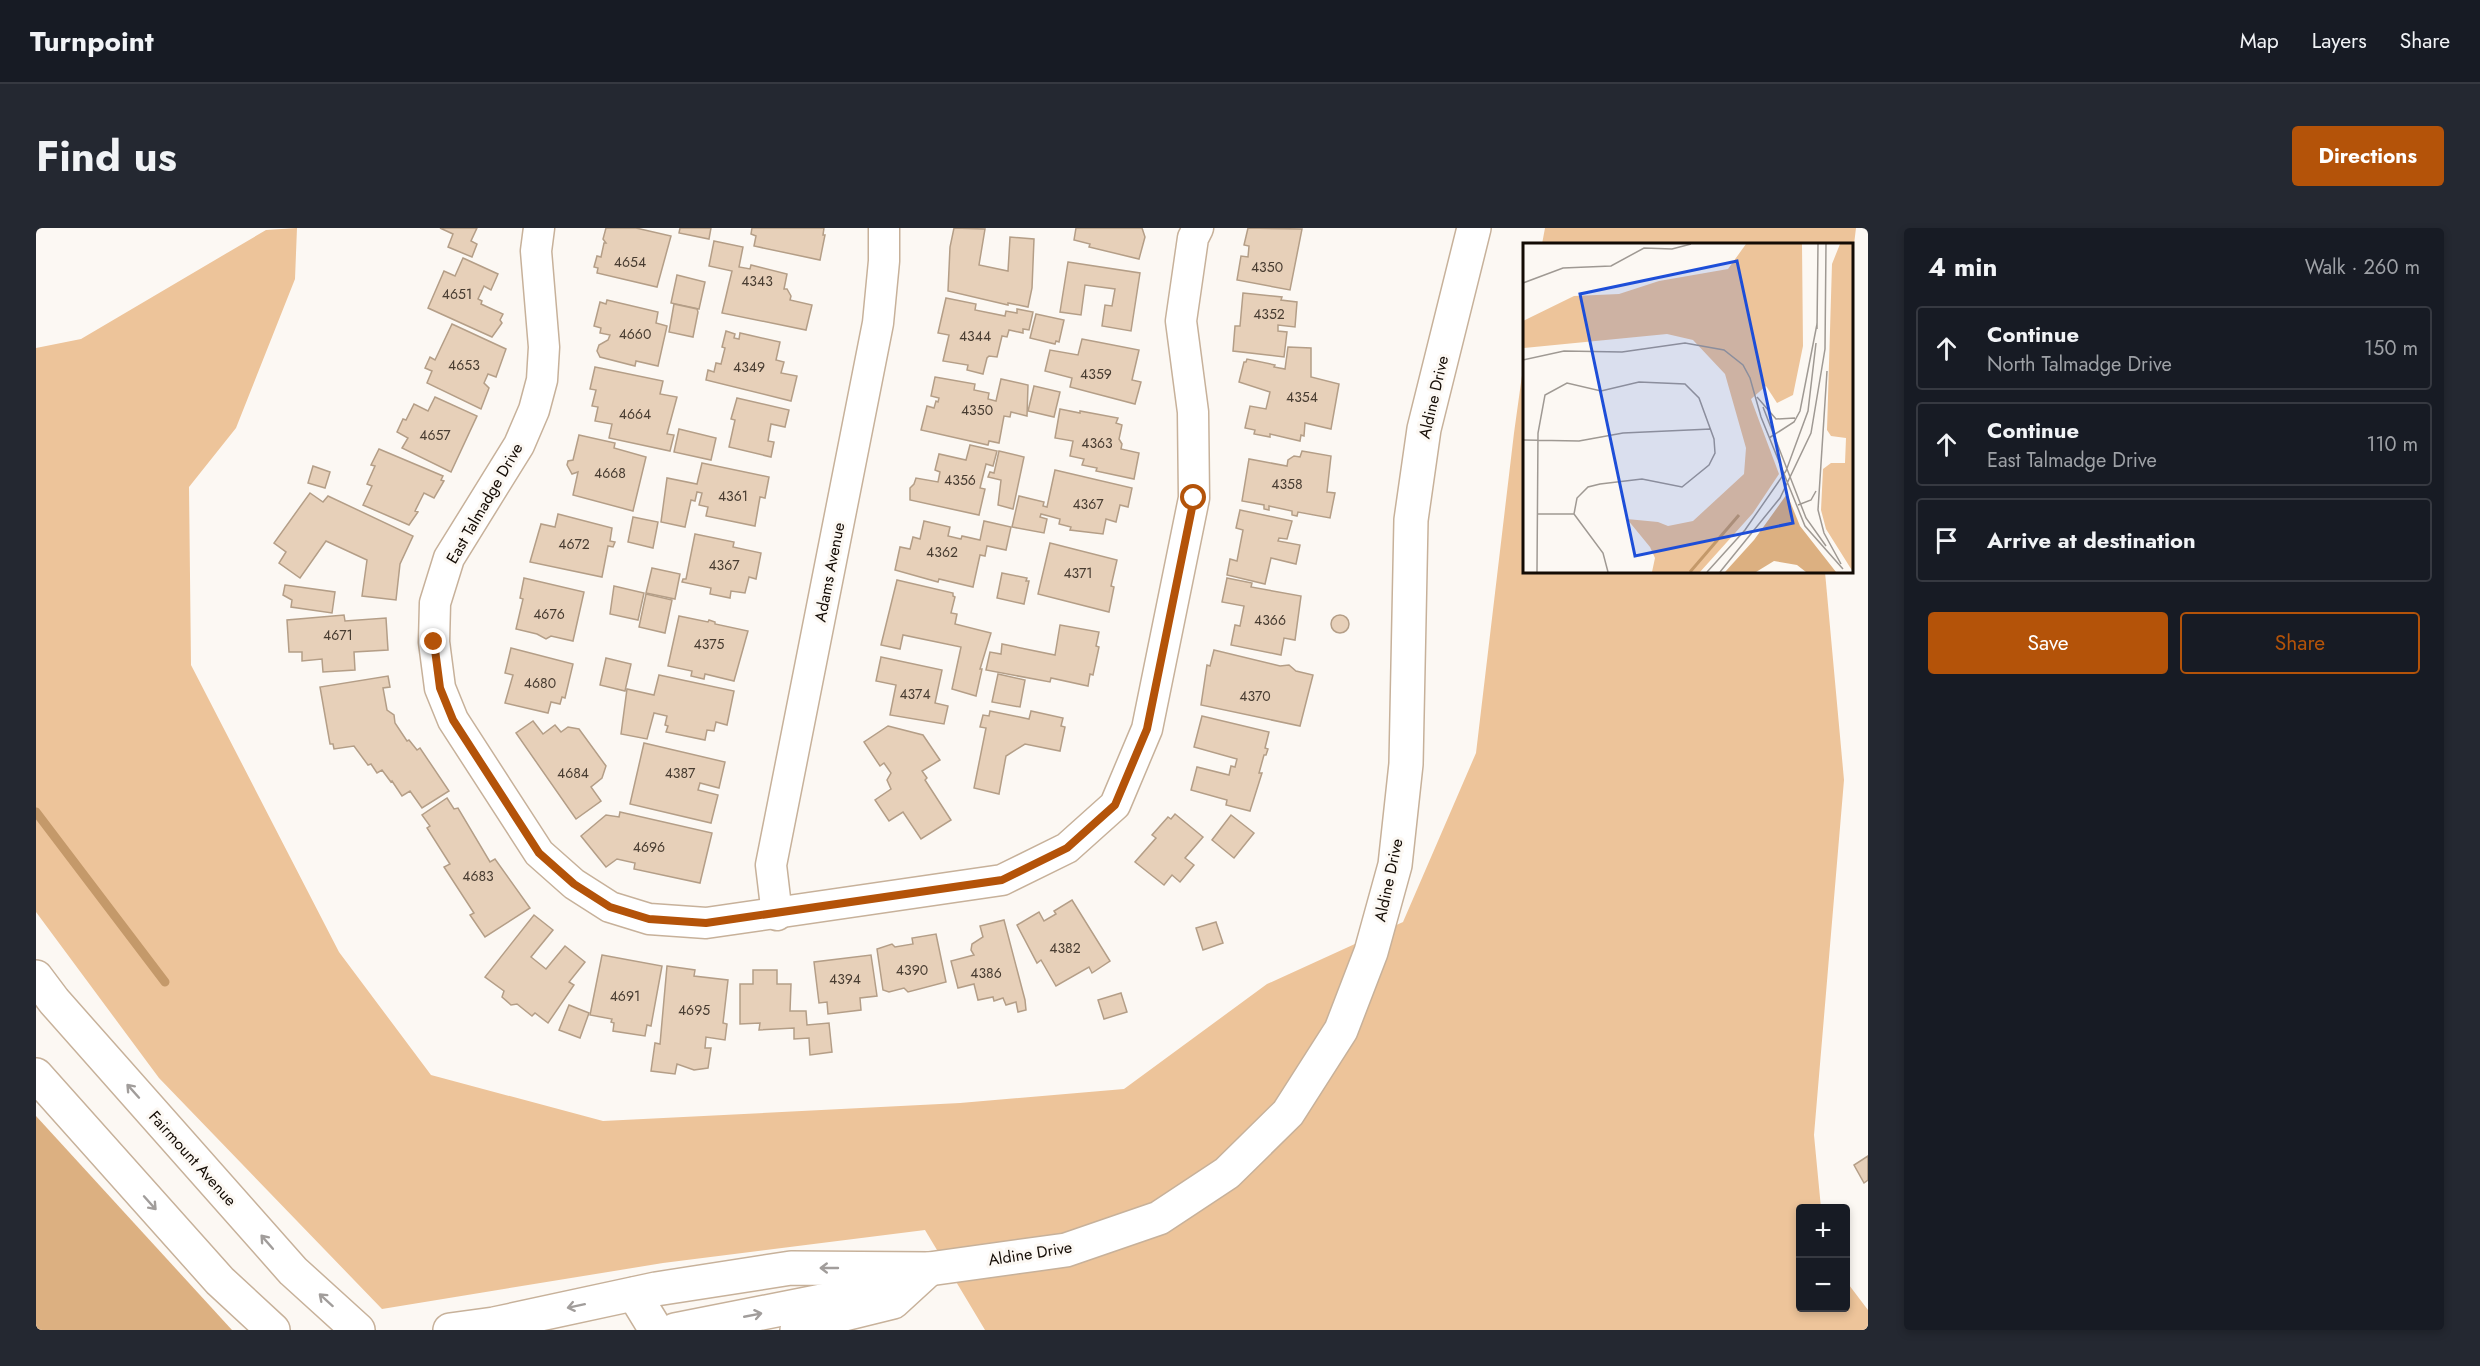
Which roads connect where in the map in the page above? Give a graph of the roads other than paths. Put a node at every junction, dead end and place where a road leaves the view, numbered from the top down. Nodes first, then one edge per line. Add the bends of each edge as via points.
1 (539, 228) edge
2 (884, 228) edge
3 (1198, 228) edge
4 (1474, 228) edge
5 (777, 915) junction
6 (36, 977) edge
7 (36, 1075) edge
8 (929, 1269) junction
9 (633, 1294) junction
10 (273, 1330) edge
11 (358, 1330) edge
12 (450, 1330) edge
13 (656, 1330) edge
14 (675, 1330) edge
15 (797, 1330) edge

1 - 5 street, East Talmadge Drive via 536,251 542,380 519,445 449,558 435,603 434,642 440,688 453,720 539,853 574,884 610,907 649,919 706,923
2 - 5 street, Adams Avenue via 878,323 771,865
3 - 5 street, East Talmadge Drive via 1193,238 1181,321 1193,412 1194,498 1147,729 1115,805 1067,848 1002,880
4 - 8 main road, Aldine Drive via 1424,429 1411,520 1406,764 1395,865 1371,952 1341,1030 1288,1113 1227,1173 1160,1218 1066,1250
11 -> 6 main road, Fairmount Avenue via 293,1271
7 -> 10 main road via 219,1281
8 -> 9 main road, Aldine Drive via 791,1268
14 -> 8 main road, Aldine Drive via 827,1300
8 - 15 main road via 893,1302
9 -> 12 main road, Aldine Drive
9 - 13 main road

